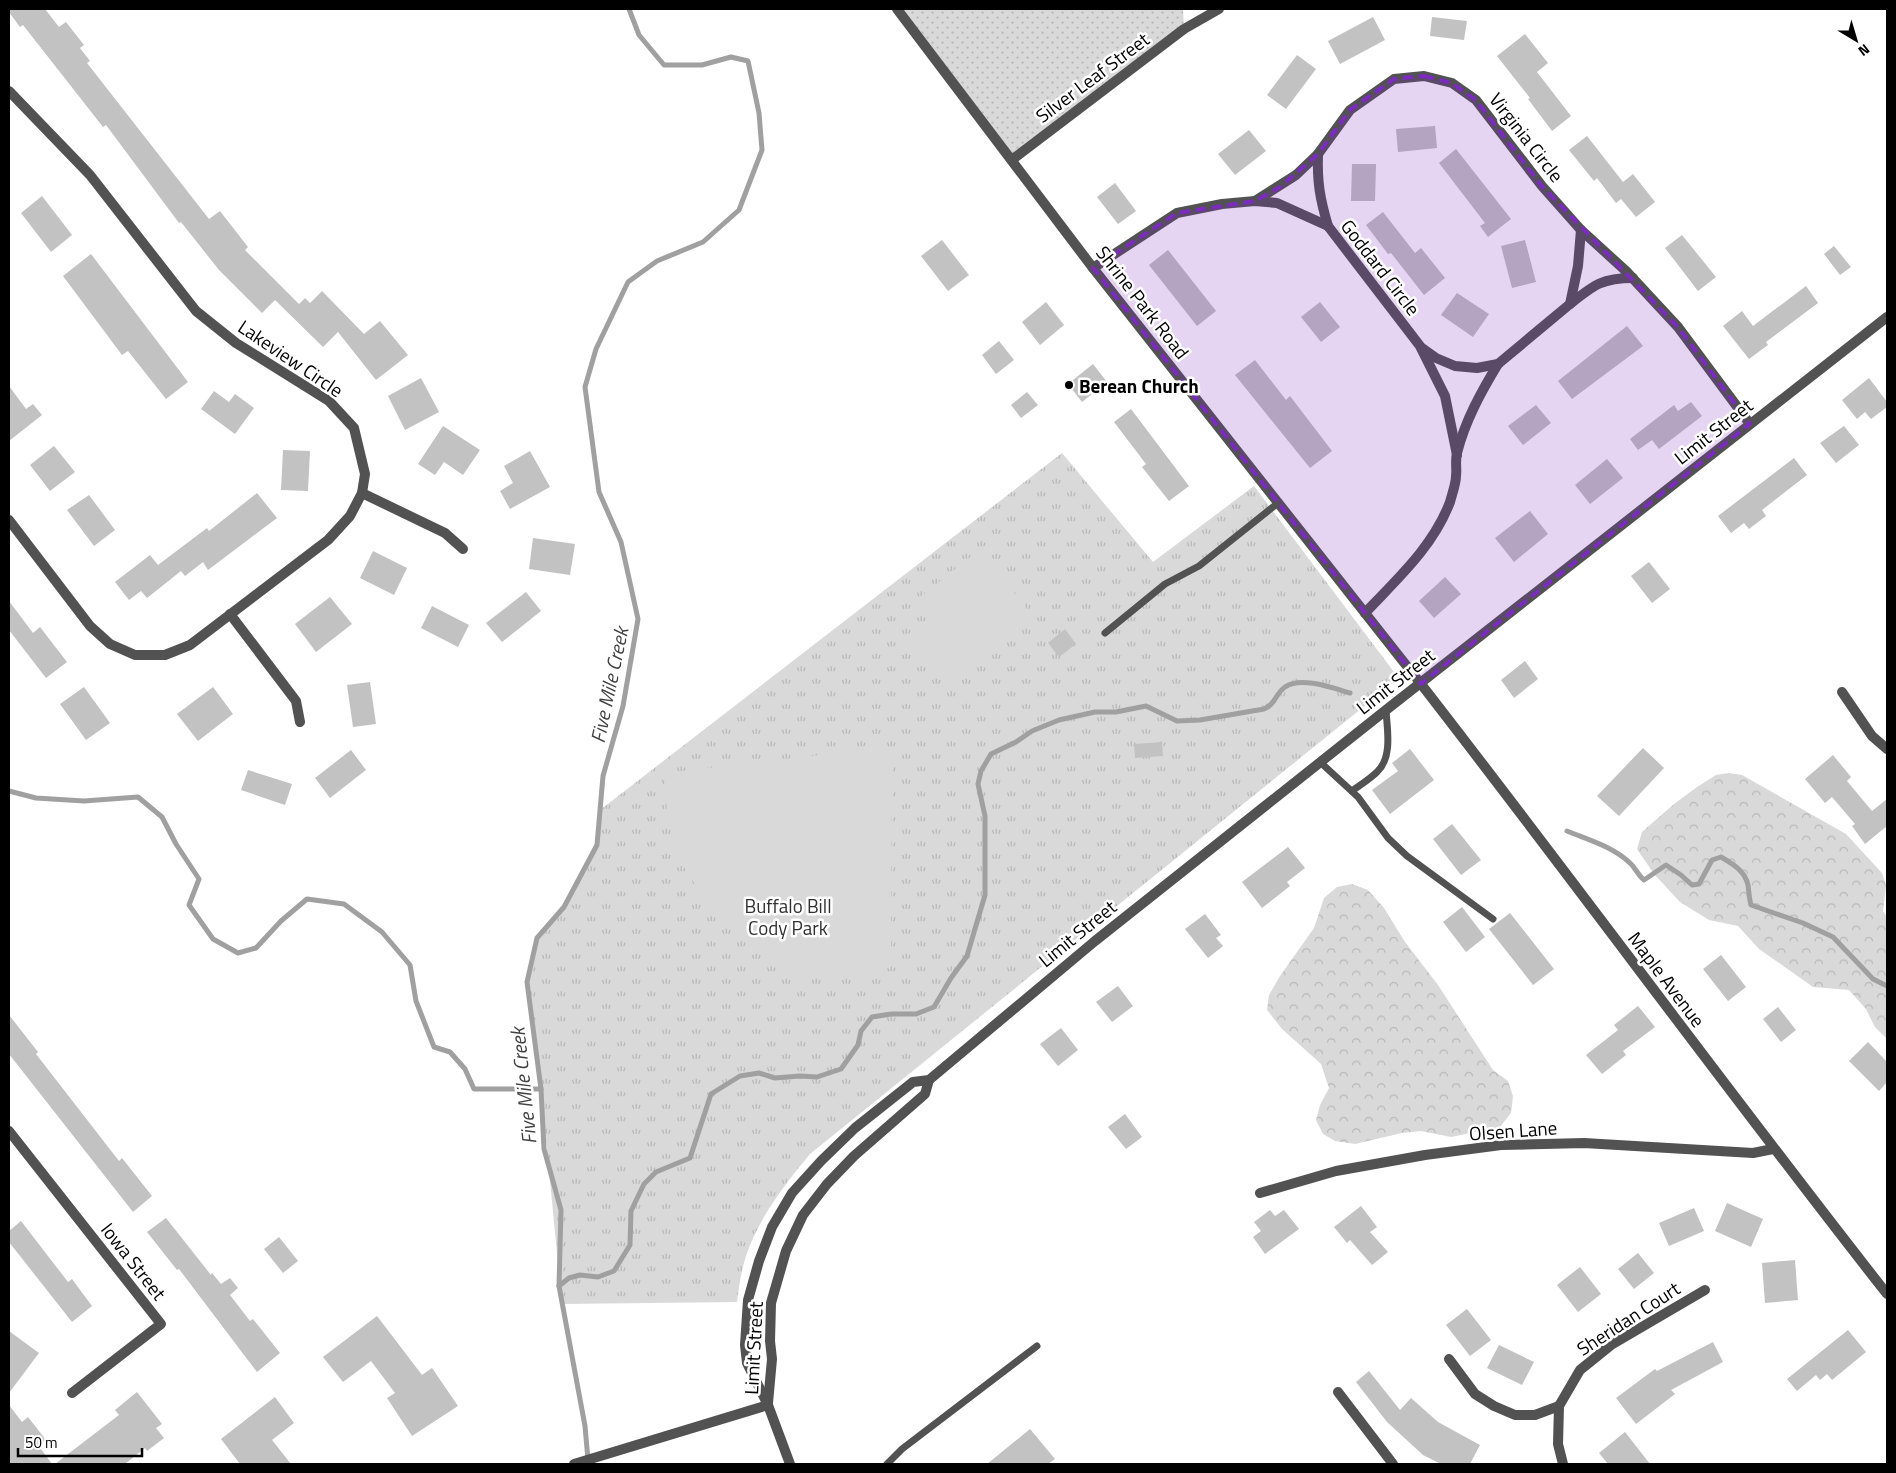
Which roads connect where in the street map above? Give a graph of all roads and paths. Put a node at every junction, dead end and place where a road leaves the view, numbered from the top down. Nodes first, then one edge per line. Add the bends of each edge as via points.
1 (897, 9) edge
2 (1219, 9) edge
3 (9, 91) edge
4 (1318, 154) junction
5 (1012, 159) junction
6 (1255, 201) junction
7 (1328, 226) junction
8 (1581, 230) junction
9 (1094, 268) junction
10 (1633, 278) junction
11 (1570, 304) junction
12 (1887, 317) edge
13 (1420, 346) junction
14 (1498, 364) junction
15 (1750, 424) junction
16 (1457, 455) junction
17 (362, 493) junction
18 (1278, 503) junction
19 (9, 520) edge
20 (463, 549) dead end
21 (1365, 613) junction
22 (230, 614) junction
23 (1105, 633) dead end
24 (1421, 684) junction
25 (1842, 692) dead end
26 (1386, 710) junction
27 (300, 722) dead end
28 (1887, 749) edge
29 (1320, 762) junction
30 (1352, 791) junction
31 (1493, 919) dead end
32 (929, 1080) junction
33 (9, 1131) edge
34 (1773, 1149) junction
35 (1260, 1193) dead end
36 (1705, 1290) dead end
37 (1887, 1294) edge
38 (1037, 1346) dead end
39 (1449, 1359) dead end
40 (1338, 1392) dead end
41 (72, 1394) dead end
42 (768, 1405) junction
43 (1559, 1406) junction
44 (574, 1464) edge
45 (790, 1464) edge
46 (887, 1464) edge
47 (1393, 1464) edge
48 (1563, 1464) edge

1 - 5 street, Shrine Park Road
2 - 5 street, Silver Leaf Street via 1184,29
3 - 17 street, Lakeview Circle via 90,175 196,312 236,343 329,401 354,428 365,474
4 - 6 street, Virginia Circle via 1296,175
4 - 7 street via 1320,201
4 - 8 street, Virginia Circle via 1350,110 1394,79 1424,76 1452,83 1476,100 1542,186
5 - 9 street, Shrine Park Road
6 - 7 street, Goddard Circle via 1277,203
6 - 9 street, Goddard Circle via 1222,204 1178,214
7 - 13 street, Goddard Circle
8 - 10 street, Virginia Circle
8 - 11 street
9 - 18 street, Shrine Park Road
10 - 11 street via 1615,278 1598,283
10 - 15 street, Virginia Circle via 1678,327
11 - 14 street
12 - 15 street, Limit Street
13 - 14 street via 1455,366 1477,368
13 - 16 street, Goddard Circle via 1445,396
14 - 16 street, Goddard Circle via 1473,407
15 - 24 street, Limit Street
16 - 21 street, Goddard Circle via 1456,479 1440,524 1410,565
17 - 20 street via 445,533
17 - 22 street, Lakeview Circle via 350,516 328,540
18 - 21 street, Shrine Park Road
18 - 23 lane via 1199,566 1165,584
19 - 22 street, Lakeview Circle via 90,626 110,644 135,655 165,655 190,645
21 - 24 street, Shrine Park Road
22 - 27 street via 296,701
24 - 26 street, Limit Street
24 - 34 street, Maple Avenue
25 - 28 street via 1872,736
26 - 29 street, Limit Street
26 - 30 lane via 1385,760 1378,771
29 - 30 lane
29 - 32 street, Limit Street via 1094,941
30 - 31 lane via 1388,838 1407,856
32 - 42 street, Limit Street via 925,1094 854,1156 803,1215 786,1251 771,1303 772,1359
32 - 42 street, Limit Street via 913,1082 855,1128 792,1193 772,1227 748,1300 745,1345 747,1363
33 - 41 street, Iowa Street via 161,1324
34 - 35 street, Olsen Lane via 1753,1153 1584,1143 1501,1145 1336,1171
34 - 37 street, Maple Avenue
36 - 43 street, Sheridan Court via 1603,1352 1580,1370
38 - 46 lane
39 - 43 street via 1475,1394 1515,1415 1535,1415
40 - 47 street
42 - 44 street, Limit Street
42 - 45 street
43 - 48 street via 1558,1444

